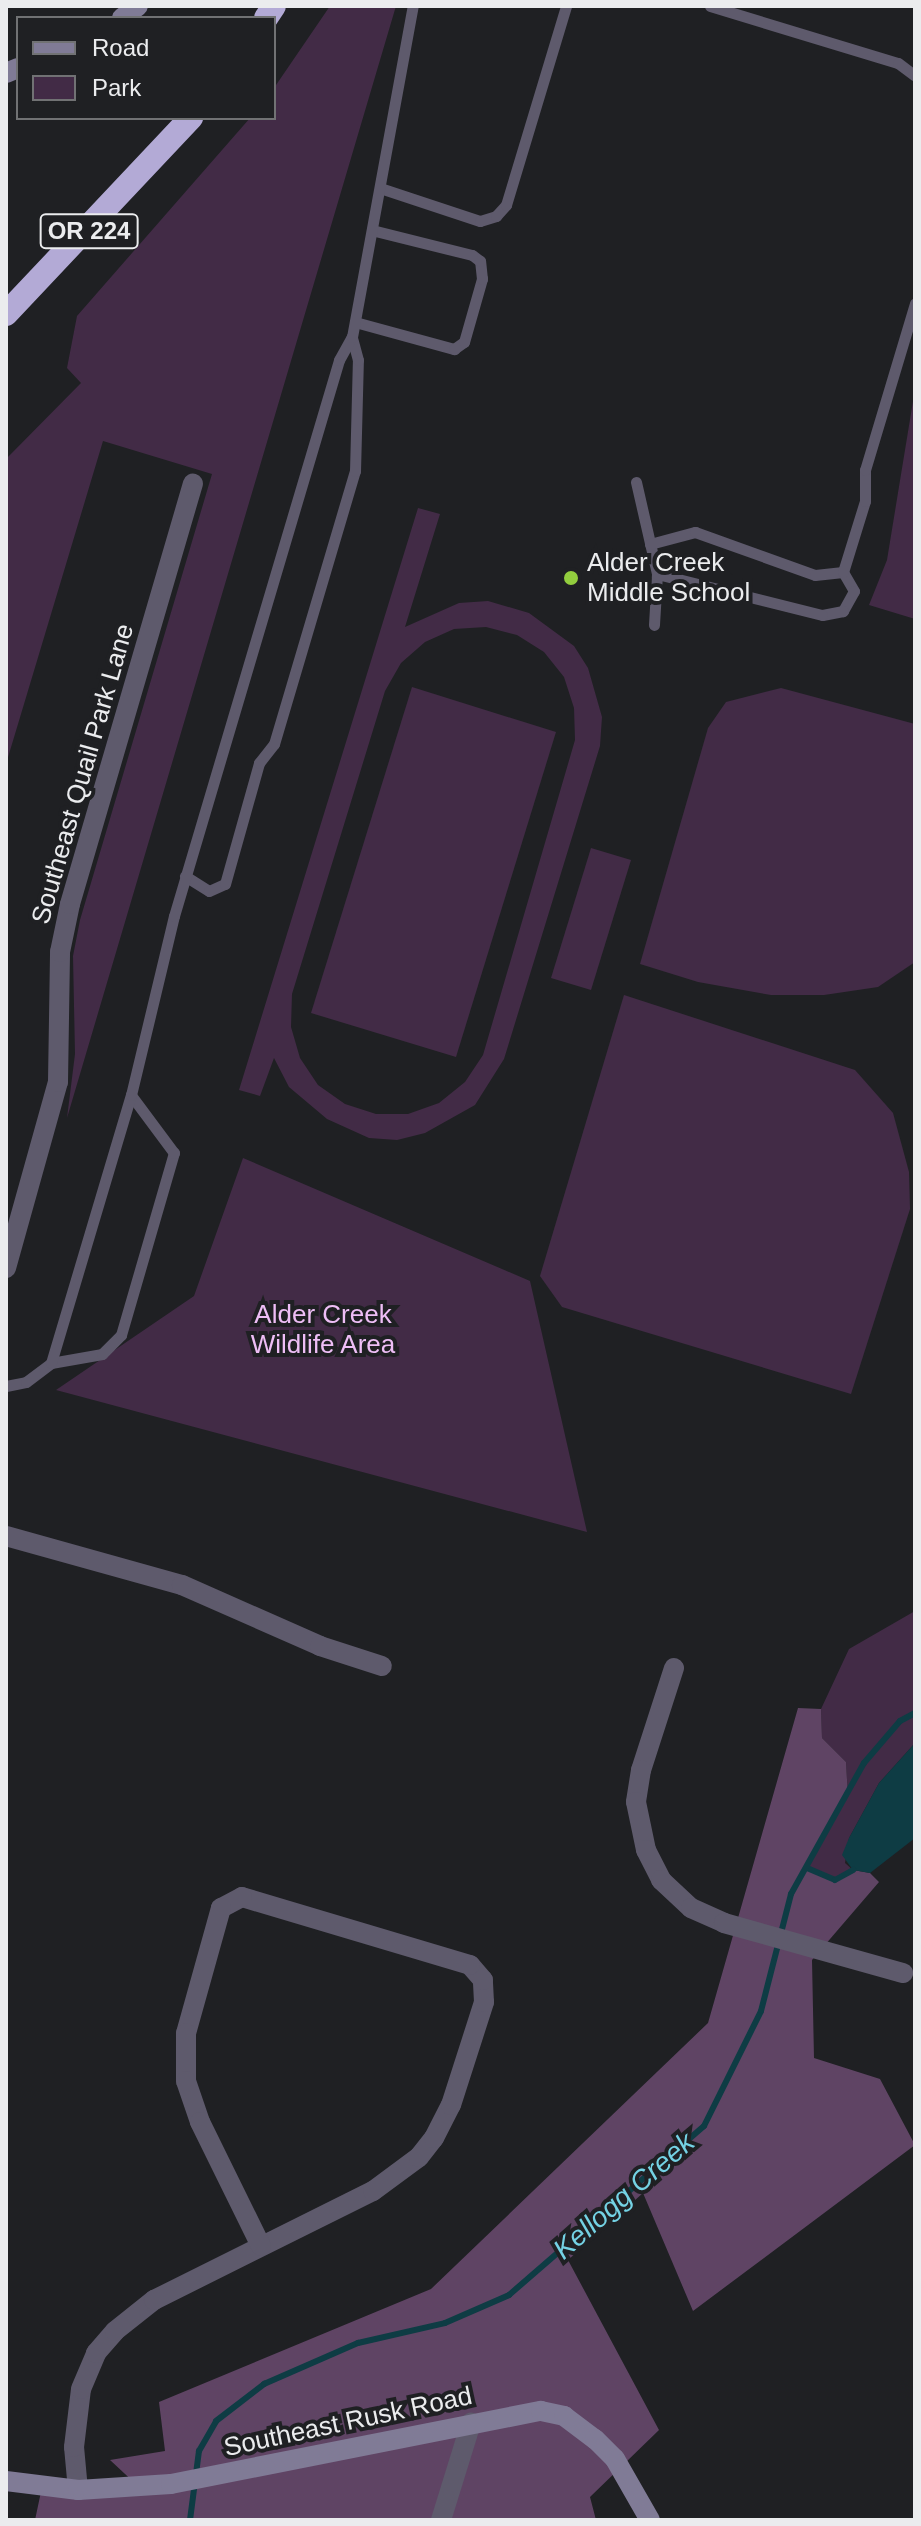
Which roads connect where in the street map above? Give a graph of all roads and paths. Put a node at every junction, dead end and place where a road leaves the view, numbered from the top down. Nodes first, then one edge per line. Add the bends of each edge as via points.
1 (413, 6) edge
2 (566, 6) edge
3 (710, 6) edge
4 (915, 76) edge
5 (189, 120) edge
6 (380, 188) junction
7 (372, 230) junction
8 (915, 303) edge
9 (6, 314) edge
10 (355, 322) junction
11 (352, 337) junction
12 (636, 482) dead end
13 (193, 484) dead end
14 (650, 544) junction
15 (843, 572) junction
16 (657, 574) junction
17 (654, 625) dead end
18 (185, 876) junction
19 (131, 1095) junction
20 (6, 1268) edge
21 (51, 1363) junction
22 (6, 1386) edge
23 (6, 1536) edge
24 (382, 1666) dead end
25 (674, 1668) dead end
26 (911, 1975) edge
27 (261, 2246) junction
28 (471, 2423) junction
29 (6, 2481) edge
30 (78, 2490) junction
31 (441, 2520) edge
32 (650, 2520) edge

1 - 6 lane
2 - 6 lane via 506,205 496,216 480,221
3 - 4 lane via 898,63
5 - 9 highway, OR 224
6 - 7 lane
7 - 10 lane
7 - 10 lane via 457,250 480,261 482,279 464,342 442,349
8 - 15 lane via 865,470 865,501
10 - 11 lane
11 - 18 lane via 339,360
11 - 18 lane via 358,360 355,471 274,744 259,763 225,884 209,891
12 - 14 lane
13 - 20 street, Southeast Quail Park Lane via 70,904 60,952 58,1082
14 - 15 lane via 695,532 815,575
14 - 16 lane
15 - 16 lane via 854,591 843,611 822,615
16 - 17 lane
18 - 19 lane
19 - 21 lane
19 - 21 lane via 174,1153 121,1335 102,1354
21 - 22 lane via 26,1382
23 - 24 street via 182,1585 320,1646
25 - 26 street via 637,1786 639,1826 661,1880 691,1908
27 - 27 street via 200,2122 186,2081 186,2033 221,1908 242,1897 470,1965 483,1980 484,2002 451,2105 434,2138 419,2157 373,2191
27 - 30 street via 143,2307 96,2353 76,2414
28 - 30 street, Southeast Rusk Road via 209,2477 140,2488
28 - 31 street
28 - 32 street, Southeast Rusk Road via 541,2411 580,2424 615,2459
29 - 30 street, Southeast Rusk Road

